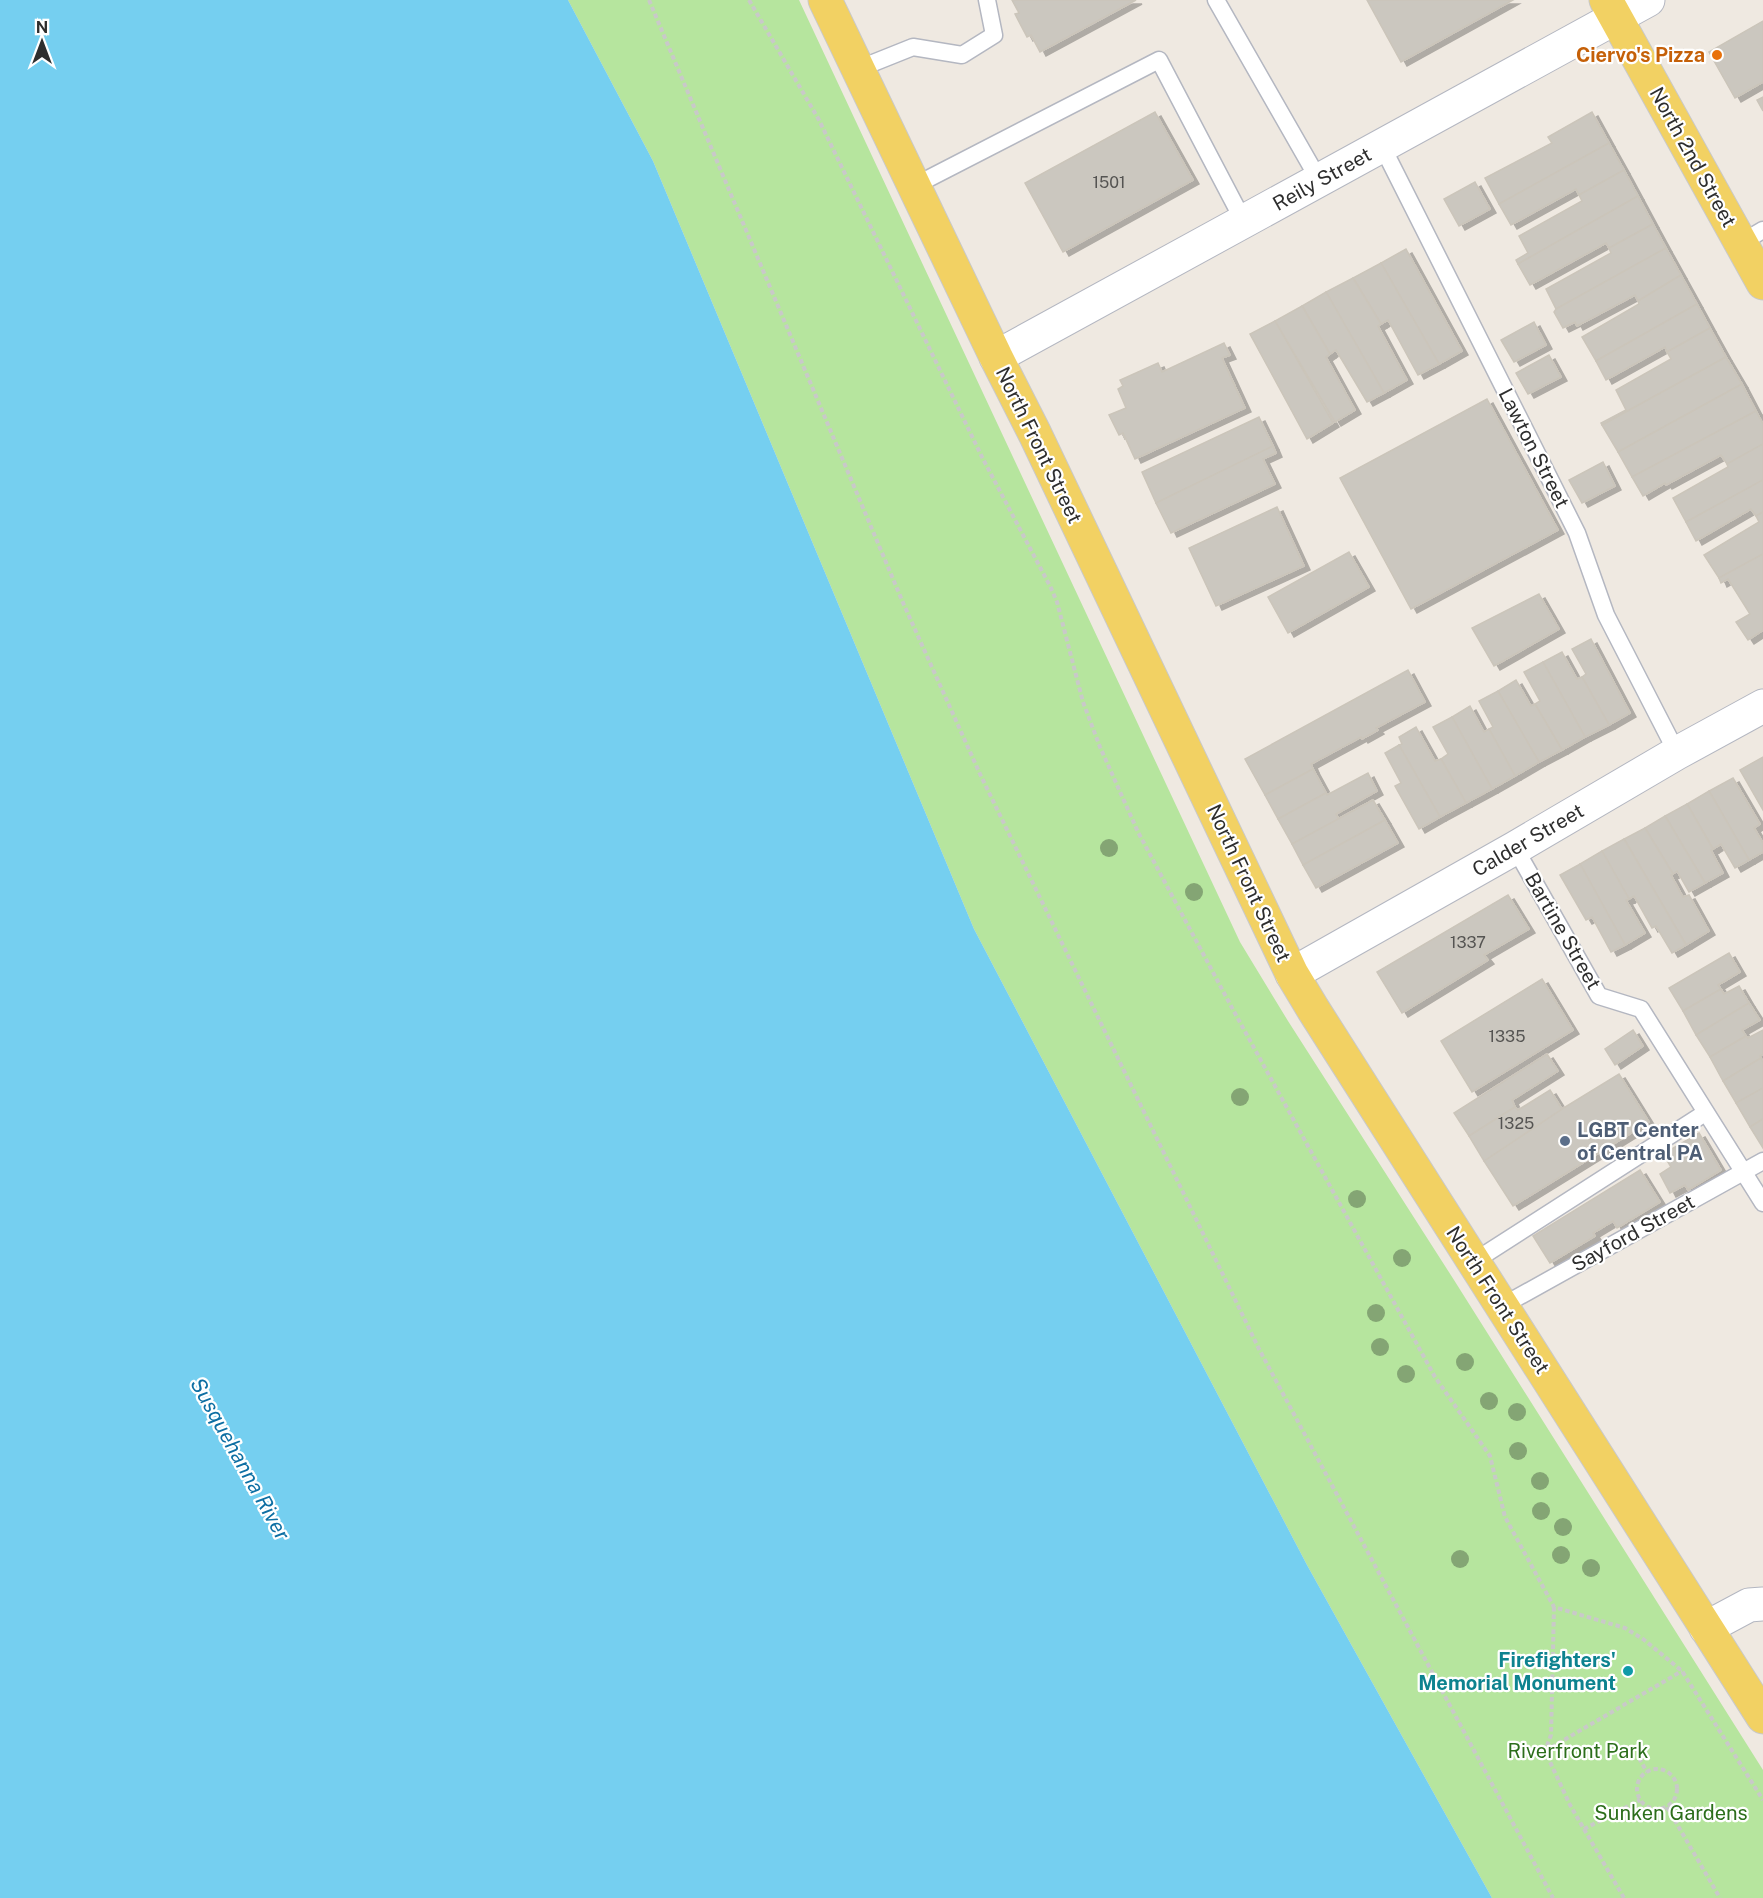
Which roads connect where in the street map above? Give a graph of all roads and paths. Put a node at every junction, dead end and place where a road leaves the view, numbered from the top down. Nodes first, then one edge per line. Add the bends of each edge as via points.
1 (649, 0) edge
2 (749, 0) edge
3 (987, 0) edge
4 (1216, 0) edge
5 (1648, 0) edge
6 (829, 1) edge
7 (1611, 8) edge
8 (858, 69) junction
9 (1382, 146) junction
10 (1319, 180) junction
11 (914, 186) junction
12 (1244, 222) junction
13 (1752, 236) edge
14 (1763, 283) edge
15 (996, 357) junction
16 (1763, 706) edge
17 (1677, 753) junction
18 (1515, 848) junction
19 (1292, 974) junction
20 (1705, 1113) junction
21 (1763, 1161) edge
22 (1743, 1172) junction
23 (1763, 1203) edge
24 (1473, 1262) junction
25 (1502, 1306) junction
26 (1758, 1596) edge
27 (1554, 1607) junction
28 (1706, 1628) junction
29 (1682, 1671) junction
30 (1763, 1717) edge
31 (1545, 1750) junction
32 (1640, 1758) dead end
33 (1647, 1772) junction
34 (1640, 1800) junction
35 (1763, 1800) edge
36 (1667, 1807) junction
37 (1584, 1829) junction
38 (1553, 1898) edge
39 (1624, 1898) edge
40 (1720, 1898) edge

1 - 38 path via 904,605 980,774 1259,1349
2 - 27 path via 819,120 983,459 1052,588 1083,702 1138,832 1435,1377 1490,1456 1505,1517
3 - 8 lane via 994,35 962,55 913,47
4 - 10 lane
5 - 7 main road, Reily Street
6 - 8 main road, North Front Street
7 - 9 main road, Reily Street
7 - 13 main road, North 2nd Street
8 - 11 main road, North Front Street
9 - 10 main road, Reily Street
9 - 17 lane, Lawton Street via 1577,533 1606,615
10 - 12 main road, Reily Street
11 - 12 lane via 1159,60
11 - 15 main road, North Front Street
12 - 15 main road, Reily Street
13 - 14 main road, North 2nd Street
15 - 19 main road, North Front Street
16 - 17 main road, Calder Street
17 - 18 main road, Calder Street
18 - 19 main road, Calder Street
18 - 20 lane, Bartine Street via 1599,996 1641,1010
19 - 24 main road, North Front Street
20 - 22 lane, Bartine Street
20 - 24 lane
21 - 22 lane, Sayford Street
22 - 23 lane, Bartine Street
22 - 25 lane, Sayford Street
24 - 25 main road, North Front Street
25 - 28 main road, North Front Street
26 - 28 main road
27 - 29 path via 1625,1628
27 - 31 path via 1551,1735
28 - 30 main road, North Front Street
29 - 31 path
29 - 35 path
31 - 37 path
32 - 33 path
33 - 34 path via 1637,1787
33 - 36 path via 1660,1769 1676,1781 1677,1795
34 - 36 path via 1650,1808
34 - 37 path
36 - 40 path
37 - 39 path

